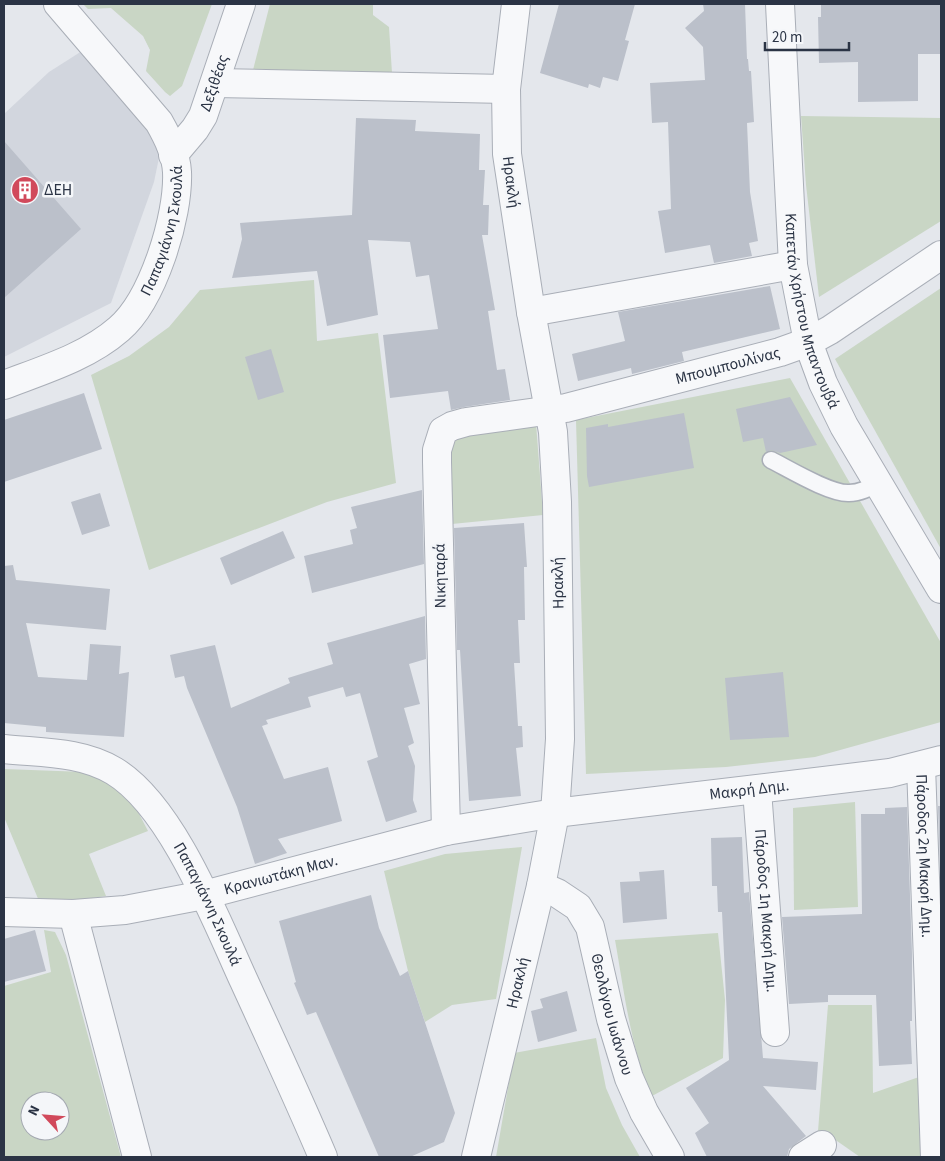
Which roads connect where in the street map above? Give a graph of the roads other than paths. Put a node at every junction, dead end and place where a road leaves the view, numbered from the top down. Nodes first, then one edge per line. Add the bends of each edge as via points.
1 (58, 4) edge
2 (241, 4) edge
3 (516, 4) edge
4 (780, 4) edge
5 (215, 83) junction
6 (506, 89) junction
7 (173, 155) junction
8 (941, 255) edge
9 (793, 265) junction
10 (531, 312) junction
11 (808, 342) junction
12 (4, 385) edge
13 (549, 411) junction
14 (771, 460) dead end
15 (878, 483) junction
16 (941, 589) edge
17 (4, 749) edge
18 (931, 763) edge
19 (757, 790) junction
20 (555, 813) junction
21 (446, 831) junction
22 (541, 886) junction
23 (204, 895) junction
24 (4, 912) edge
25 (73, 914) junction
26 (774, 1032) dead end
27 (136, 1157) edge
28 (324, 1157) edge
29 (476, 1157) edge
30 (670, 1157) edge
31 (935, 1157) edge

1 - 7 street, Παπαγιάννη Σκουλά via 153,114 165,132
2 - 5 street, Δεξιθέας
3 - 6 street, Ηρακλή
4 - 9 street, Καπετάν Χρήστου Μπαντουβά
5 - 6 street
5 - 7 street, Δεξιθέας via 203,116
6 - 10 street, Ηρακλή via 507,154
7 - 12 street, Παπαγιάννη Σκουλά via 177,189 172,225 135,311 121,328 101,343 50,368
8 - 11 street, Μπουμπουλίνας
9 - 10 street
9 - 11 street, Καπετάν Χρήστου Μπαντουβά
10 - 13 street, Ηρακλή
11 - 13 street, Μπουμπουλίνας
11 - 15 street, Καπετάν Χρήστου Μπαντουβά via 822,383
13 - 20 street, Ηρακλή via 556,492 561,712
13 - 21 street, Νικηταρά via 452,426 443,431 437,450
14 - 15 lane via 847,494
15 - 16 street, Καπετάν Χρήστου Μπαντουβά
17 - 23 street, Παπαγιάννη Σκουλά via 84,758 125,778 161,819
18 - 19 street, Μακρή Δημ. via 890,773
18 - 31 street, Πάροδος 2η Μακρή Δημ.
19 - 20 street, Μακρή Δημ.
19 - 26 street, Πάροδος 1η Μακρή Δημ.
20 - 21 street, Κρανιωτάκη Μαν.
20 - 22 street, Ηρακλή
21 - 23 street, Κρανιωτάκη Μαν.
22 - 29 street, Ηρακλή
22 - 30 street, Θεολόγου Ιωάννου via 578,907 585,916 629,1078
23 - 25 street, Κρανιωτάκη Μαν. via 126,910
23 - 28 street, Παπαγιάννη Σκουλά
24 - 25 street, Κρανιωτάκη Μαν.
25 - 27 street

